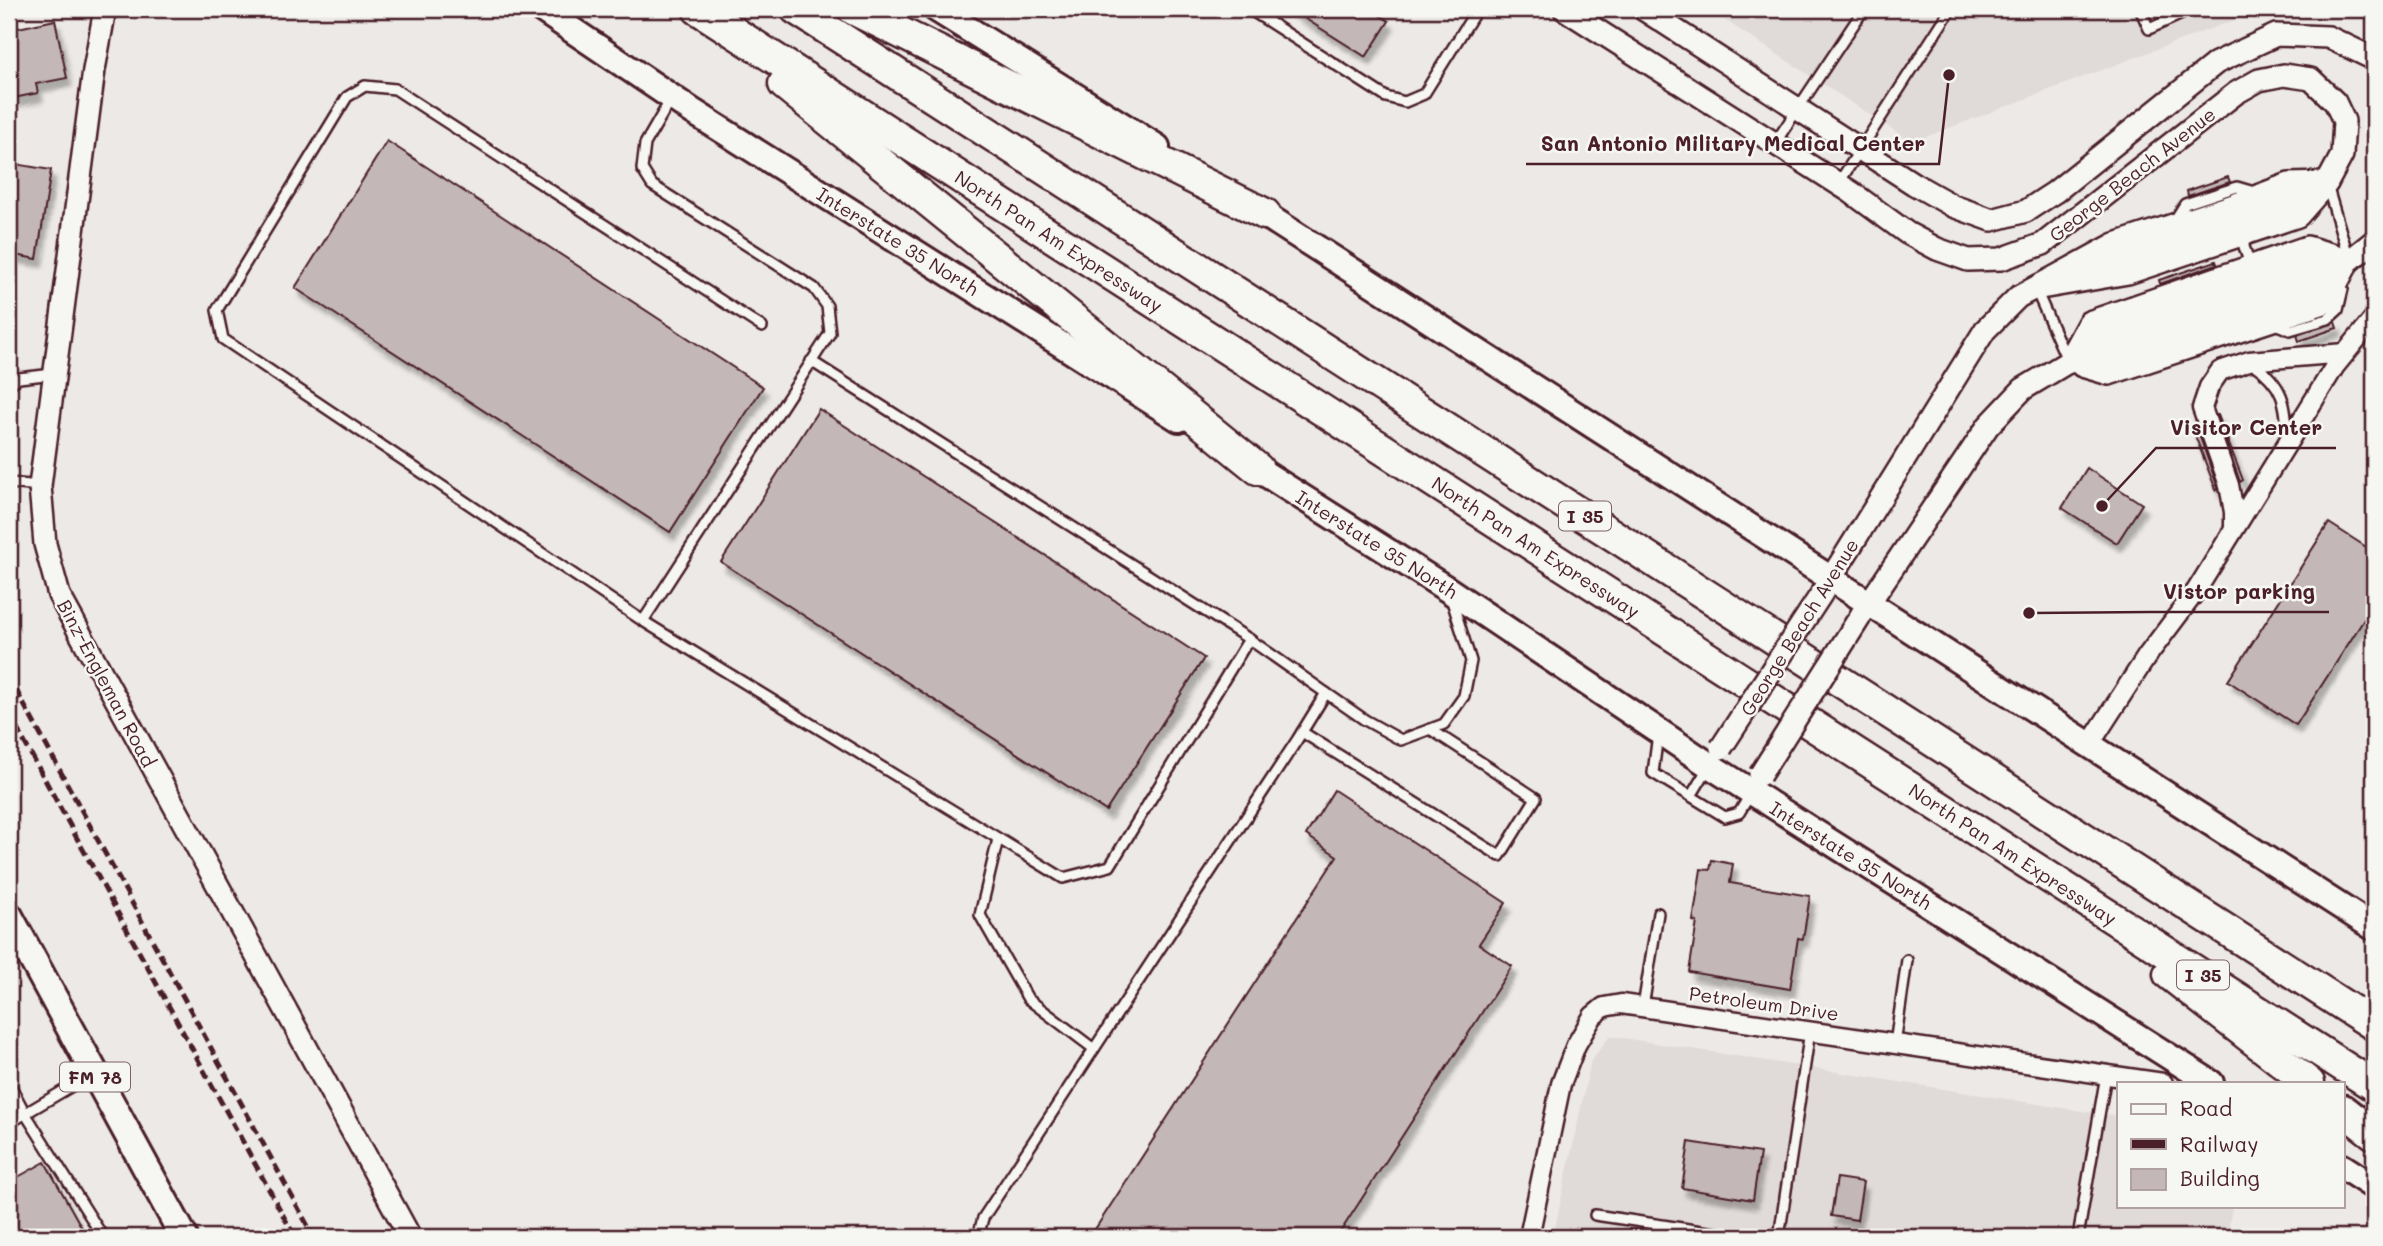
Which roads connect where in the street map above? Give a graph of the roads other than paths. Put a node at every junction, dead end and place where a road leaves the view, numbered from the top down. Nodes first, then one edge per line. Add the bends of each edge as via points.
1 (94, 9) edge
2 (105, 9) edge
3 (541, 9) edge
4 (691, 9) edge
5 (698, 9) edge
6 (796, 9) edge
7 (853, 9) edge
8 (936, 9) edge
9 (1249, 9) edge
10 (1477, 9) edge
11 (1564, 9) edge
12 (1643, 9) edge
13 (1864, 9) edge
14 (1951, 9) edge
15 (2140, 9) edge
16 (2193, 9) edge
17 (2374, 59) edge
18 (94, 70) junction
19 (672, 98) junction
20 (1798, 108) junction
21 (1775, 143) junction
22 (1861, 150) junction
23 (2327, 183) junction
24 (1838, 184) junction
25 (2263, 194) junction
26 (1265, 214) junction
27 (2236, 220) junction
28 (2172, 225) junction
29 (2374, 241) edge
30 (2350, 260) junction
31 (2035, 289) junction
32 (2260, 294) junction
33 (2374, 318) edge
34 (762, 327) dead end
35 (2345, 353) junction
36 (811, 361) junction
37 (2249, 361) junction
38 (2068, 362) junction
39 (54, 374) junction
40 (9, 384) edge
41 (2287, 442) junction
42 (1258, 469) junction
43 (9, 483) edge
44 (40, 486) junction
45 (2234, 528) junction
46 (1826, 586) junction
47 (1447, 589) junction
48 (1864, 610) junction
49 (643, 621) junction
50 (1249, 639) junction
51 (1326, 693) junction
52 (1430, 729) junction
53 (1659, 730) junction
54 (1302, 732) junction
55 (2090, 744) junction
56 (1715, 756) junction
57 (1756, 783) junction
58 (1691, 796) junction
59 (998, 839) junction
60 (2031, 865) junction
61 (1658, 913) dead end
62 (9, 916) edge
63 (2374, 928) edge
64 (1907, 960) dead end
65 (1643, 1007) junction
66 (2374, 1025) edge
67 (1810, 1031) junction
68 (1895, 1044) junction
69 (1094, 1049) junction
70 (93, 1073) junction
71 (2106, 1075) junction
72 (2156, 1082) edge
73 (2209, 1082) edge
74 (2308, 1082) edge
75 (9, 1083) edge
76 (2374, 1086) edge
77 (2344, 1111) edge
78 (26, 1114) junction
79 (9, 1123) edge
80 (2374, 1134) edge
81 (2344, 1168) edge
82 (2374, 1187) edge
83 (1595, 1215) dead end
84 (103, 1237) edge
85 (184, 1237) edge
86 (410, 1237) edge
87 (978, 1237) edge
88 (1528, 1237) edge
89 (1742, 1237) edge
90 (1779, 1237) edge
91 (2078, 1237) edge

1 - 18 street, Binz-Engleman Road
2 - 18 street, Binz-Engleman Road
3 - 19 main road, Interstate 35 North
4 - 42 highway
5 - 60 highway, North Pan Am Expressway / I 35
6 - 66 highway, I 35
7 - 26 highway
8 - 26 main road
9 - 10 lane via 1386,97 1405,102 1424,94
11 - 21 street, George Beach Avenue
12 - 20 street, George Beach Avenue
13 - 20 lane
14 - 22 lane
15 - 16 lane via 2149,29
17 - 22 street, George Beach Avenue via 2328,37 2276,35 2216,63 2026,211 1992,219 1953,206
18 - 39 street, Binz-Engleman Road
19 - 36 lane via 645,144 642,169 652,185 814,288 827,306 830,333
19 - 42 main road, Interstate 35 North
20 - 21 lane
20 - 22 street, George Beach Avenue
21 - 24 street, George Beach Avenue
22 - 24 lane
23 - 24 street, George Beach Avenue via 2342,155 2344,121 2335,102 2311,79 2284,75 2259,80 2236,93 2043,244 2001,258 1968,260 1937,249
23 - 25 street via 2289,184
23 - 27 street
23 - 30 lane
25 - 27 street
25 - 28 lane via 2237,187 2185,204
26 - 46 main road
27 - 28 street
27 - 31 street
27 - 32 lane
28 - 31 street via 2115,244
29 - 30 street
30 - 32 street via 2320,284
30 - 32 street via 2307,247
30 - 32 lane via 2338,310 2328,319 2290,330
31 - 38 lane
31 - 46 street, George Beach Avenue via 2018,298 1985,330
32 - 38 street via 2102,360
32 - 38 street via 2089,321
33 - 35 street
34 - 49 lane via 395,89 365,86 347,97 217,310 223,339
35 - 37 street
35 - 41 street
36 - 49 lane
36 - 50 lane
37 - 41 lane via 2268,373 2283,397
37 - 45 street via 2220,371 2202,408 2229,485
38 - 48 street via 2023,389 1988,426
39 - 40 lane via 19,377
39 - 44 street, Binz-Engleman Road
41 - 45 street
42 - 47 main road, Interstate 35 North
43 - 44 lane
44 - 86 street, Binz-Engleman Road via 45,544 59,595
45 - 55 street
46 - 48 main road
46 - 56 street, George Beach Avenue, bridge
47 - 52 lane via 1471,661 1464,696 1444,724
47 - 53 main road, Interstate 35 North
48 - 55 main road
48 - 57 street, bridge
49 - 59 lane
50 - 51 lane
50 - 59 lane via 1110,866 1063,878
51 - 52 lane via 1401,740
51 - 54 lane
52 - 54 lane via 1536,798 1500,856
53 - 56 main road, Interstate 35 North
53 - 58 lane via 1653,773
54 - 69 lane
55 - 63 main road
56 - 57 main road, Interstate 35 North
56 - 58 lane
57 - 58 lane via 1739,813 1725,817
57 - 73 main road, Interstate 35 North
59 - 69 lane via 980,915 1028,999
60 - 74 highway
60 - 76 highway, North Pan Am Expressway / I 35
61 - 65 lane
62 - 70 main road, FM 78
64 - 68 lane
65 - 67 street, Petroleum Drive
65 - 88 street, Petroleum Drive via 1621,1003 1604,1007 1584,1029 1561,1084
67 - 68 street, Petroleum Drive
67 - 90 lane
68 - 71 street, Petroleum Drive
69 - 87 lane via 983,1218
70 - 78 lane
70 - 85 main road, FM 78
71 - 72 street, Petroleum Drive
71 - 91 lane
75 - 78 lane
77 - 80 highway
78 - 79 lane
78 - 84 lane
81 - 82 main road
83 - 89 lane

